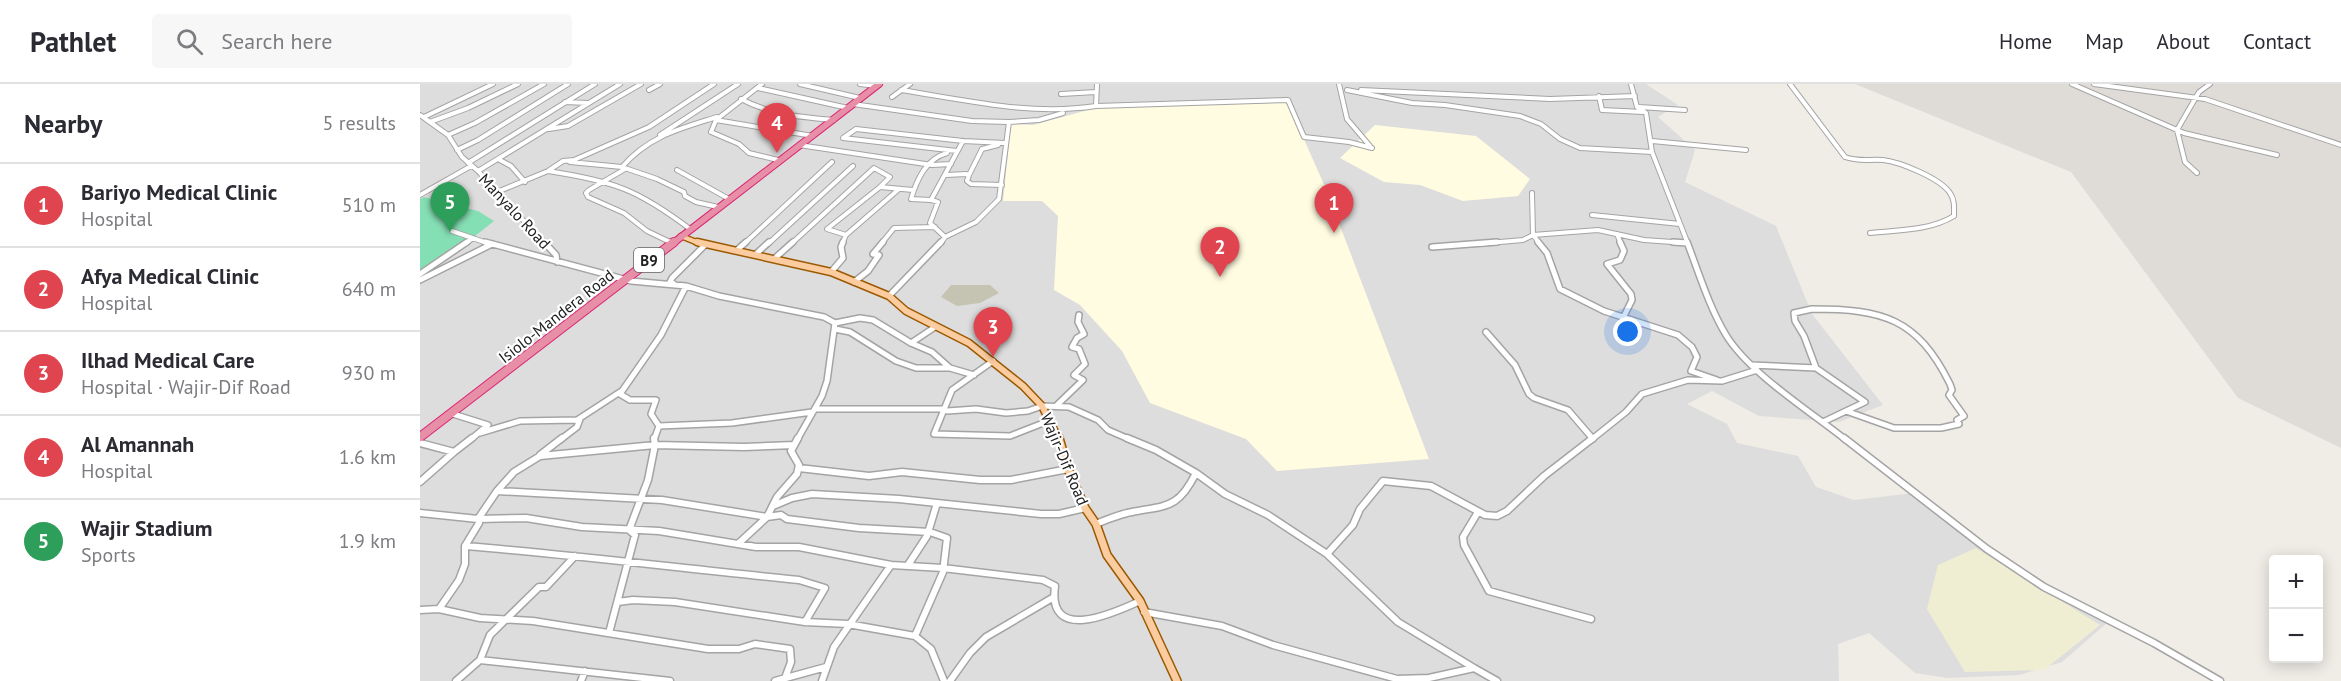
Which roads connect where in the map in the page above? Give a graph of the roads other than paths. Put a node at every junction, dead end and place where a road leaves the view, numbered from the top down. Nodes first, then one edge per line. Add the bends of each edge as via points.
1 (493, 84) edge
2 (518, 84) edge
3 (544, 84) edge
4 (568, 84) edge
5 (595, 84) edge
6 (620, 84) edge
7 (641, 84) edge
8 (660, 84) edge
9 (714, 84) edge
10 (738, 84) edge
11 (762, 84) edge
12 (800, 84) edge
13 (860, 84) edge
14 (910, 84) edge
15 (1097, 84) edge
16 (1631, 84) edge
17 (1790, 84) edge
18 (2072, 84) edge
19 (2094, 84) edge
20 (2210, 84) edge
21 (877, 85) edge
22 (1340, 86) edge
23 (758, 88) junction
24 (649, 90) dead end
25 (901, 90) junction
26 (1347, 90) junction
27 (1096, 92) junction
28 (1061, 93) dead end
29 (1599, 96) junction
30 (1635, 96) junction
31 (892, 97) dead end
32 (860, 98) junction
33 (2197, 98) junction
34 (741, 99) junction
35 (563, 102) junction
36 (588, 103) junction
37 (850, 106) junction
38 (1096, 106) junction
39 (1637, 107) junction
40 (1685, 110) dead end
41 (1070, 111) junction
42 (1646, 112) junction
43 (722, 115) junction
44 (422, 116) edge
45 (716, 120) junction
46 (834, 120) junction
47 (430, 122) junction
48 (1009, 122) junction
49 (547, 129) junction
50 (2177, 130) junction
51 (448, 135) junction
52 (659, 136) junction
53 (813, 136) junction
54 (963, 141) junction
55 (1652, 141) junction
56 (1005, 142) junction
57 (799, 145) junction
58 (2341, 145) edge
59 (457, 150) junction
60 (1746, 150) dead end
61 (957, 151) junction
62 (1652, 152) junction
63 (2277, 155) dead end
64 (498, 159) junction
65 (778, 160) junction
66 (563, 161) junction
67 (832, 162) dead end
68 (930, 163) junction
69 (469, 164) junction
70 (951, 164) junction
71 (853, 166) dead end
72 (623, 168) junction
73 (677, 170) dead end
74 (478, 171) junction
75 (548, 171) junction
76 (2197, 173) dead end
77 (946, 175) junction
78 (969, 175) junction
79 (604, 181) junction
80 (525, 182) junction
81 (1002, 185) junction
82 (880, 187) junction
83 (899, 189) junction
84 (913, 190) junction
85 (497, 192) junction
86 (420, 193) edge
87 (1532, 193) dead end
88 (729, 199) junction
89 (932, 200) junction
90 (718, 207) junction
91 (1592, 215) dead end
92 (1680, 224) junction
93 (935, 227) junction
94 (690, 229) junction
95 (452, 231) dead end
96 (1870, 233) dead end
97 (1617, 234) junction
98 (846, 235) junction
99 (1533, 235) junction
100 (681, 236) junction
101 (945, 237) junction
102 (473, 238) junction
103 (672, 243) junction
104 (1687, 243) junction
105 (492, 244) junction
106 (705, 245) junction
107 (1432, 247) dead end
108 (737, 250) junction
109 (756, 254) junction
110 (774, 259) junction
111 (557, 262) junction
112 (831, 272) junction
113 (420, 273) edge
114 (625, 278) junction
115 (420, 280) edge
116 (854, 282) junction
117 (675, 285) junction
118 (686, 286) junction
119 (889, 296) junction
120 (1079, 315) dead end
121 (1623, 318) junction
122 (835, 326) junction
123 (935, 327) junction
124 (1486, 332) dead end
125 (911, 343) junction
126 (993, 361) junction
127 (1752, 365) junction
128 (950, 368) junction
129 (1816, 368) junction
130 (1757, 370) junction
131 (974, 375) junction
132 (1722, 381) junction
133 (620, 392) junction
134 (1042, 406) junction
135 (1055, 407) junction
136 (942, 409) junction
137 (813, 411) junction
138 (1846, 411) junction
139 (453, 414) junction
140 (580, 419) junction
141 (1051, 420) junction
142 (1823, 422) junction
143 (659, 426) junction
144 (480, 433) junction
145 (420, 437) edge
146 (1593, 439) junction
147 (420, 443) edge
148 (655, 444) junction
149 (794, 445) junction
150 (454, 452) junction
151 (540, 456) junction
152 (799, 468) junction
153 (1068, 469) junction
154 (1196, 473) junction
155 (420, 482) edge
156 (497, 491) junction
157 (640, 499) junction
158 (937, 503) junction
159 (772, 506) junction
160 (1085, 508) junction
161 (1478, 512) junction
162 (420, 513) edge
163 (767, 517) junction
164 (478, 519) junction
165 (1096, 524) junction
166 (628, 530) junction
167 (930, 532) junction
168 (739, 543) junction
169 (465, 546) junction
170 (1327, 554) junction
171 (575, 556) junction
172 (626, 563) junction
173 (891, 565) junction
174 (908, 565) junction
175 (943, 568) junction
176 (1054, 597) junction
177 (618, 602) junction
178 (1140, 602) junction
179 (439, 609) junction
180 (420, 610) edge
181 (1144, 612) junction
182 (1591, 619) dead end
183 (506, 620) junction
184 (805, 622) junction
185 (848, 624) junction
186 (609, 633) junction
187 (915, 636) junction
188 (480, 660) junction
189 (826, 667) junction
190 (1474, 668) junction
191 (585, 671) junction
192 (785, 678) junction
193 (640, 679) edge
194 (824, 680) edge
195 (456, 681) edge
196 (581, 681) edge
197 (670, 681) edge
198 (774, 681) edge
199 (944, 681) edge
200 (950, 681) edge
201 (1177, 681) edge
202 (1497, 681) edge
203 (2220, 681) edge

1 - 44 street
2 - 47 street
3 - 51 street
4 - 59 street
5 - 35 street
6 - 36 street
7 - 49 street via 568,126
8 - 24 street
9 - 66 street via 649,127 574,160
10 - 52 street
11 - 23 street
12 - 32 street
13 - 21 street
14 - 25 street
15 - 27 street
16 - 30 street
17 - 96 street via 1845,157 1887,161 1938,182 1950,192 1954,216 1949,221 1937,226
18 - 50 street
19 - 33 street
20 - 33 street
21 - 32 highway, Isiolo-Mandera Road / B9
22 - 26 street
22 - 38 street via 1346,120 1372,148 1308,139 1288,100
23 - 34 street
23 - 37 street
25 - 31 street
25 - 41 street via 1042,112
26 - 29 street via 1550,99
26 - 62 street via 1412,103 1520,116 1580,148
27 - 28 street
27 - 38 street
29 - 30 street
29 - 42 street via 1602,110
30 - 39 street
32 - 37 highway, Isiolo-Mandera Road / B9
33 - 50 street
33 - 58 street
34 - 43 street
34 - 46 street via 785,115
35 - 36 street
35 - 69 street
36 - 49 street
37 - 46 highway, Isiolo-Mandera Road / B9
37 - 48 street
38 - 41 street
39 - 40 street
39 - 42 street
41 - 48 street via 1039,120
42 - 55 street via 1644,123
43 - 45 street
43 - 52 street
44 - 47 street, Manyalo Road
45 - 53 street
45 - 65 street via 711,132 739,144 749,153
46 - 53 highway, Isiolo-Mandera Road / B9
47 - 51 street, Manyalo Road
48 - 56 street
49 - 64 street
50 - 63 street
50 - 76 street via 2185,162
51 - 59 street, Manyalo Road
52 - 72 street via 635,152
53 - 57 highway, Isiolo-Mandera Road / B9
54 - 56 street
54 - 61 street
54 - 61 street via 856,129 843,138
55 - 60 street
55 - 62 street
56 - 78 street via 982,149
56 - 81 street
57 - 65 highway, Isiolo-Mandera Road / B9
57 - 68 street
59 - 69 street, Manyalo Road
61 - 68 street via 939,154
61 - 70 street
62 - 92 street
64 - 74 street
64 - 80 street via 517,171
65 - 88 highway, Isiolo-Mandera Road / B9
66 - 72 street
66 - 75 street
67 - 108 street
68 - 70 street
68 - 84 street
69 - 74 street, Manyalo Road
69 - 86 street
70 - 77 street
71 - 109 street
72 - 79 street
72 - 90 street via 667,183 696,202
73 - 88 street
74 - 85 street, Manyalo Road
75 - 79 street
75 - 80 street
77 - 78 street
77 - 89 street
78 - 81 street via 967,181 971,184
79 - 94 street via 640,195
79 - 103 street via 586,193 588,197 624,213 647,231
80 - 85 street
81 - 101 street via 999,199 983,215
82 - 83 street
82 - 98 street via 827,229
82 - 110 street via 890,177 874,168
83 - 84 street
83 - 98 street
84 - 89 street via 911,199
85 - 111 street, Manyalo Road via 556,255
87 - 99 street
88 - 90 highway, Isiolo-Mandera Road / B9
89 - 93 street via 938,202 930,223
90 - 94 highway, Isiolo-Mandera Road / B9
91 - 92 street
92 - 104 street
93 - 101 street
93 - 116 street via 894,228 873,254 879,255 868,271
94 - 100 highway, Isiolo-Mandera Road / B9
95 - 102 street
97 - 99 street via 1598,230
97 - 104 street
97 - 121 street via 1624,251 1620,260 1607,264 1631,294
98 - 112 street via 841,247 843,258
99 - 107 street via 1523,240
99 - 121 street via 1546,253 1560,290
100 - 103 highway, Isiolo-Mandera Road / B9
100 - 106 main road, Wajir-Dif Road
101 - 119 street
102 - 105 street
102 - 113 street
103 - 114 highway, Isiolo-Mandera Road / B9
104 - 127 street via 1727,337
105 - 111 street
105 - 115 street
106 - 108 main road, Wajir-Dif Road
106 - 117 street via 672,278 670,282
108 - 109 main road, Wajir-Dif Road
109 - 110 main road, Wajir-Dif Road
110 - 112 main road, Wajir-Dif Road
111 - 114 street, Manyalo Road
112 - 116 main road, Wajir-Dif Road
114 - 117 street, Manyalo Road
114 - 139 highway, Isiolo-Mandera Road / B9
116 - 119 main road, Wajir-Dif Road
117 - 118 street, Manyalo Road
118 - 122 street, Manyalo Road via 824,317
118 - 133 street via 661,335
119 - 123 main road, Wajir-Dif Road
120 - 135 street via 1084,334 1072,347 1079,349 1084,358 1085,364 1074,375 1083,380
121 - 132 street via 1662,328 1688,340 1697,357 1691,371
122 - 125 street via 866,318
122 - 128 street, Manyalo Road via 896,361 916,368
122 - 137 street via 827,381
123 - 125 street
123 - 126 main road, Wajir-Dif Road via 969,343
124 - 146 street via 1515,365 1529,394 1568,410
125 - 128 street via 937,355
126 - 131 street
126 - 134 main road, Wajir-Dif Road
127 - 129 street
127 - 130 street
128 - 131 street, Manyalo Road
129 - 138 street via 1864,402
129 - 138 street via 1794,313 1813,309 1862,310 1919,336 1949,381 1949,394 1964,416 1957,420 1959,424 1949,427 1894,428
130 - 132 street
130 - 142 street
131 - 136 street via 952,390
132 - 146 street via 1688,380 1642,394
133 - 140 street
133 - 143 street via 630,400 656,400 651,414
134 - 135 street
134 - 136 street via 1006,412
134 - 141 main road, Wajir-Dif Road
135 - 154 street via 1069,408 1098,420 1108,430 1156,450
136 - 137 street
136 - 141 street via 936,436 1010,436
137 - 143 street via 732,423
137 - 149 street
138 - 142 street
139 - 144 street via 488,425
139 - 145 highway, Isiolo-Mandera Road / B9
140 - 144 street via 520,421
140 - 151 street via 577,427
141 - 153 main road, Wajir-Dif Road
142 - 203 street via 1987,549 2044,587
143 - 148 street
144 - 150 street
146 - 161 street via 1544,476 1507,511 1491,517
147 - 150 street
148 - 149 street
148 - 151 street
148 - 157 street
149 - 152 street via 790,451
150 - 155 street
151 - 156 street via 514,472
152 - 153 street via 869,476 902,472 980,480 1011,480
152 - 159 street
153 - 160 main road, Wajir-Dif Road
154 - 165 street via 1178,503
154 - 170 street
156 - 157 street
156 - 164 street
157 - 163 street
157 - 166 street
158 - 159 street via 812,494
158 - 160 street via 1041,514
158 - 167 street
159 - 163 street
160 - 165 main road, Wajir-Dif Road
161 - 170 street via 1431,486 1383,481
161 - 182 street via 1464,537 1464,545 1489,591
162 - 164 street
163 - 167 street via 781,515 859,528
163 - 168 street
164 - 166 street via 526,518
164 - 169 street
165 - 178 main road, Wajir-Dif Road via 1107,555
166 - 168 street
166 - 172 street via 635,535
167 - 174 street
167 - 175 street via 947,538
168 - 173 street via 799,547
169 - 171 street
169 - 179 street via 464,573
170 - 190 street via 1398,622
171 - 172 street
171 - 183 street via 546,587 539,587
172 - 177 street
172 - 184 street via 776,577 825,588
173 - 174 street
173 - 185 street
174 - 175 street
175 - 176 street via 1050,582 1055,586
175 - 187 street
176 - 178 street via 1055,608 1077,622
176 - 200 street via 986,637
177 - 184 street via 675,602
177 - 186 street
178 - 181 main road, Wajir-Dif Road
179 - 180 street
179 - 183 street
181 - 190 street via 1222,626 1273,645 1397,679 1429,678
181 - 201 main road, Wajir-Dif Road
183 - 186 street
183 - 188 street via 490,635
184 - 185 street
185 - 187 street
185 - 189 street
186 - 192 street via 708,649 739,649 755,644 781,646 790,649 791,662
187 - 199 street via 933,652
188 - 191 street
188 - 195 street
189 - 192 street
189 - 194 street
190 - 202 street
191 - 193 street
191 - 196 street
192 - 198 street
193 - 197 street

